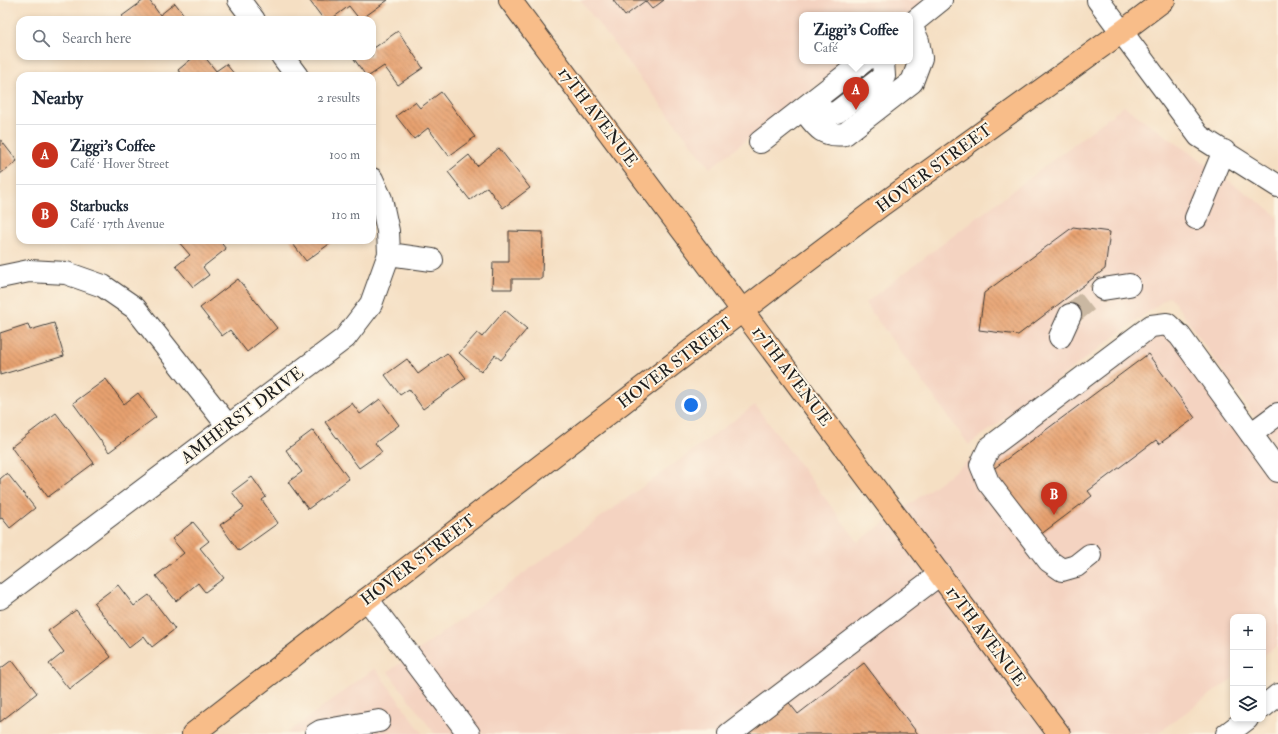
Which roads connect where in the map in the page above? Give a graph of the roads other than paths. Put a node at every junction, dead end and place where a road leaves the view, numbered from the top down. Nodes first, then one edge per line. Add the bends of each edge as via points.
1 (239, 0) edge
2 (510, 0) edge
3 (941, 0) edge
4 (1098, 0) edge
5 (1164, 0) edge
6 (251, 16) edge
7 (913, 23) edge
8 (913, 31) edge
9 (1123, 31) junction
10 (285, 60) edge
11 (860, 64) edge
12 (883, 64) edge
13 (294, 72) edge
14 (809, 104) junction
15 (760, 142) dead end
16 (1224, 150) junction
17 (1278, 186) edge
18 (376, 188) edge
19 (1196, 218) dead end
20 (389, 254) junction
21 (432, 260) dead end
22 (0, 277) edge
23 (1129, 285) dead end
24 (1103, 290) tunnel mouth
25 (743, 311) junction
26 (1070, 315) tunnel mouth
27 (1060, 337) dead end
28 (1278, 414) edge
29 (228, 426) junction
30 (1251, 434) junction
31 (1278, 471) edge
32 (1090, 555) dead end
33 (940, 574) junction
34 (0, 598) edge
35 (367, 599) junction
36 (1278, 695) edge
37 (1266, 705) edge
38 (379, 721) dead end
39 (1242, 722) edge
40 (193, 734) edge
41 (316, 734) edge
42 (469, 734) edge
43 (729, 734) edge
44 (1060, 734) edge
45 (1226, 734) edge

1 - 6 street
2 - 25 main road, 17TH AVENUE
3 - 7 street
4 - 9 street
5 - 9 main road, HOVER STREET
8 - 14 street via 921,58 912,82 845,134 834,135 818,129
9 - 16 street via 1199,136
9 - 25 main road, HOVER STREET via 883,204
10 - 13 street
11 - 14 street
12 - 14 street via 884,76 837,112 830,114
14 - 15 street
16 - 17 street
16 - 19 street
18 - 20 street, AMHERST DRIVE via 388,231
20 - 21 street
20 - 29 street, AMHERST DRIVE via 371,304 345,338
22 - 29 street via 29,271 66,273 103,286 135,308
23 - 24 street
25 - 33 main road, 17TH AVENUE
25 - 35 main road, HOVER STREET
26 - 27 street
28 - 30 street
29 - 34 street, AMHERST DRIVE
30 - 31 street
30 - 32 street via 1180,336 1168,324 1151,326 990,448 981,465 988,482 1049,561 1062,570 1076,566
33 - 43 street
33 - 44 main road, 17TH AVENUE
35 - 40 main road, HOVER STREET
35 - 42 street
36 - 37 street
38 - 41 street via 321,730
39 - 45 street

